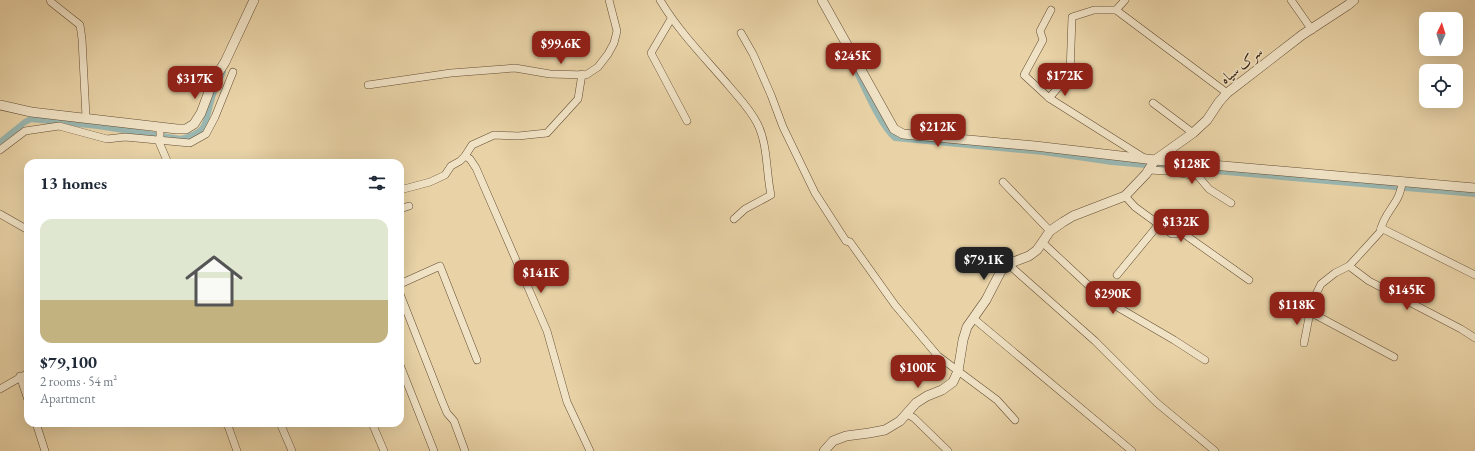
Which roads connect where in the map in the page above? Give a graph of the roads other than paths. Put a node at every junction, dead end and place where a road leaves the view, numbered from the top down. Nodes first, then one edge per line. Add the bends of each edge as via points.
1 (50, 0) edge
2 (254, 0) edge
3 (609, 0) edge
4 (660, 0) edge
5 (822, 0) edge
6 (1291, 0) edge
7 (1354, 0) edge
8 (1122, 1) edge
9 (1051, 10) dead end
10 (1116, 10) junction
11 (671, 19) junction
12 (1312, 30) junction
13 (741, 33) dead end
14 (233, 72) dead end
15 (582, 74) junction
16 (368, 85) dead end
17 (1227, 93) junction
18 (1049, 98) junction
19 (1153, 103) dead end
20 (0, 105) edge
21 (86, 117) junction
22 (688, 121) dead end
23 (1193, 133) junction
24 (160, 134) junction
25 (0, 150) edge
26 (465, 156) junction
27 (166, 159) edge
28 (1151, 164) junction
29 (1003, 182) dead end
30 (1402, 184) junction
31 (1475, 188) edge
32 (404, 189) edge
33 (1125, 196) junction
34 (1231, 203) dead end
35 (409, 206) dead end
36 (404, 208) edge
37 (0, 214) edge
38 (734, 219) dead end
39 (1159, 224) junction
40 (24, 228) edge
41 (1381, 228) junction
42 (1050, 231) junction
43 (1043, 243) junction
44 (1008, 264) junction
45 (1349, 266) junction
46 (1118, 275) dead end
47 (1475, 275) edge
48 (1249, 280) dead end
49 (404, 282) edge
50 (404, 304) edge
51 (1310, 312) junction
52 (973, 318) junction
53 (1475, 338) edge
54 (1304, 343) dead end
55 (1394, 357) dead end
56 (477, 360) dead end
57 (1205, 360) dead end
58 (958, 371) junction
59 (24, 374) edge
60 (404, 375) edge
61 (20, 376) junction
62 (24, 388) edge
63 (0, 389) edge
64 (907, 414) junction
65 (1015, 420) dead end
66 (37, 427) edge
67 (228, 427) edge
68 (282, 427) edge
69 (374, 427) edge
70 (45, 451) edge
71 (237, 451) edge
72 (292, 451) edge
73 (384, 451) edge
74 (434, 451) edge
75 (465, 451) edge
76 (590, 451) edge
77 (824, 451) edge
78 (948, 451) edge
79 (1132, 451) edge
80 (1215, 451) edge

1 - 21 street via 80,25
2 - 24 street via 194,124 186,129
3 - 15 street via 617,31 614,43 598,67 586,75
4 - 11 street
5 - 28 street via 894,129 903,134 1035,146
6 - 12 street
7 - 12 street, سرک سیاه
8 - 10 street
9 - 18 street via 1040,31 1043,40 1024,75
10 - 17 street
10 - 18 street via 1094,10 1072,17 1070,74
11 - 22 street via 651,53
11 - 38 street via 747,107 762,137 771,195 745,209
12 - 17 street, سرک سیاه
13 - 58 street via 754,54 782,127 819,199 846,241 850,242 895,305 938,356
14 - 24 street via 206,134 190,143
15 - 16 street via 550,74 515,68 444,74
15 - 26 street via 578,99 547,133 494,135 472,145
17 - 23 street, سرک سیاه via 1207,120
18 - 28 street
19 - 23 street
20 - 21 street via 31,112
21 - 24 street
23 - 28 street, سرک سیاه
24 - 25 street via 107,139 59,126 25,131
24 - 27 street via 159,142
26 - 32 street via 451,166 445,175
26 - 76 street via 476,168 547,332 567,402
28 - 30 street
28 - 33 street, سرک سیاه
28 - 34 street via 1167,171 1198,176 1209,189
29 - 42 street
30 - 31 street
30 - 41 street via 1398,198
33 - 39 street via 1135,207
33 - 42 street via 1073,216
35 - 36 street
37 - 40 street
39 - 46 street
39 - 48 street via 1172,234 1184,234
41 - 45 street
41 - 47 street
42 - 43 street
43 - 44 street via 1029,256
43 - 57 street via 1102,298
44 - 52 street via 1000,271 986,300
44 - 80 street via 1095,341 1157,403
45 - 51 street via 1321,284
45 - 53 street
49 - 56 street via 440,266
50 - 75 street via 442,401 454,421
51 - 54 street
51 - 55 street
52 - 58 street via 963,340
52 - 79 street
58 - 64 street via 953,382 916,403
58 - 65 street via 997,400
59 - 61 street
60 - 74 street
61 - 62 street
61 - 63 street
64 - 77 street via 885,430 846,436 833,441
64 - 78 street
66 - 70 street
67 - 71 street
68 - 72 street
69 - 73 street

